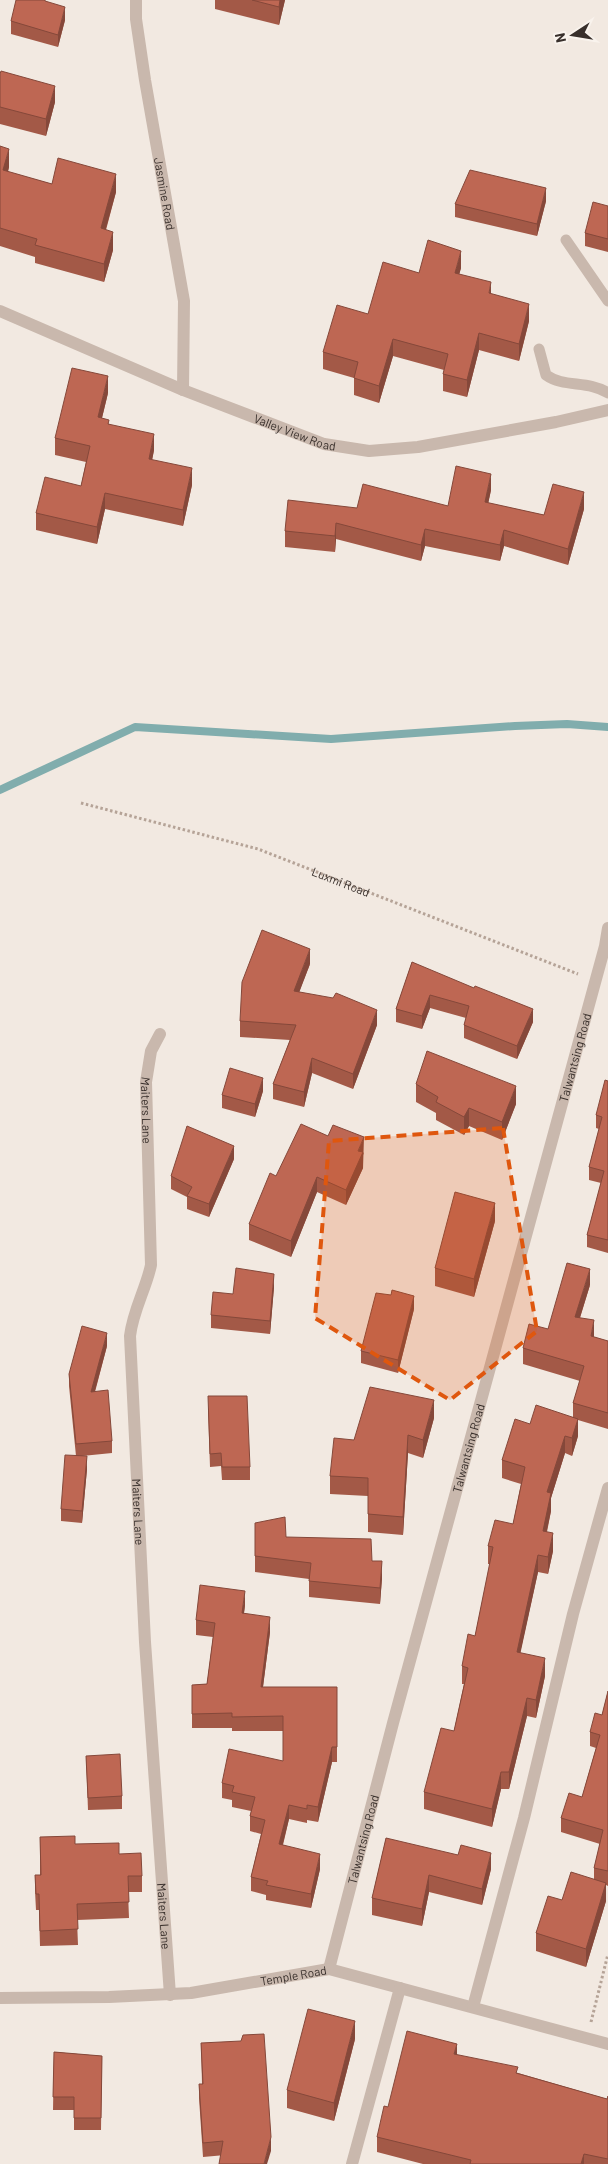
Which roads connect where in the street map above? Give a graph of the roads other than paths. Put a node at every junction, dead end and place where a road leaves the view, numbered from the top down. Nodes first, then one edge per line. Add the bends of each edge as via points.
1 (136, 0) edge
2 (566, 240) dead end
3 (608, 301) edge
4 (0, 311) edge
5 (540, 350) dead end
6 (183, 390) junction
7 (608, 393) edge
8 (608, 410) edge
9 (608, 928) edge
10 (606, 946) edge
11 (160, 1034) dead end
12 (608, 1488) edge
13 (329, 1969) junction
14 (400, 1988) junction
15 (170, 1995) junction
16 (0, 1998) edge
17 (473, 2007) junction
18 (608, 2044) edge
19 (352, 2164) edge

1 - 6 street, Jasmine Road via 144,80 184,301
2 - 3 lane
4 - 6 street, Valley View Road
5 - 7 lane via 546,374 554,380 586,384
6 - 8 street, Valley View Road via 324,444 369,451 418,447
9 - 10 street, Talwantsing Road
10 - 13 street, Talwantsing Road via 393,1723
11 - 15 street, Maiters Lane via 151,1050 146,1082 151,1264 149,1278 133,1315 130,1336 145,1642
12 - 17 street
13 - 14 street, Temple Road
13 - 15 street, Temple Road
14 - 17 street, Temple Road
14 - 19 street
15 - 16 street, Temple Road
17 - 18 street, Temple Road

